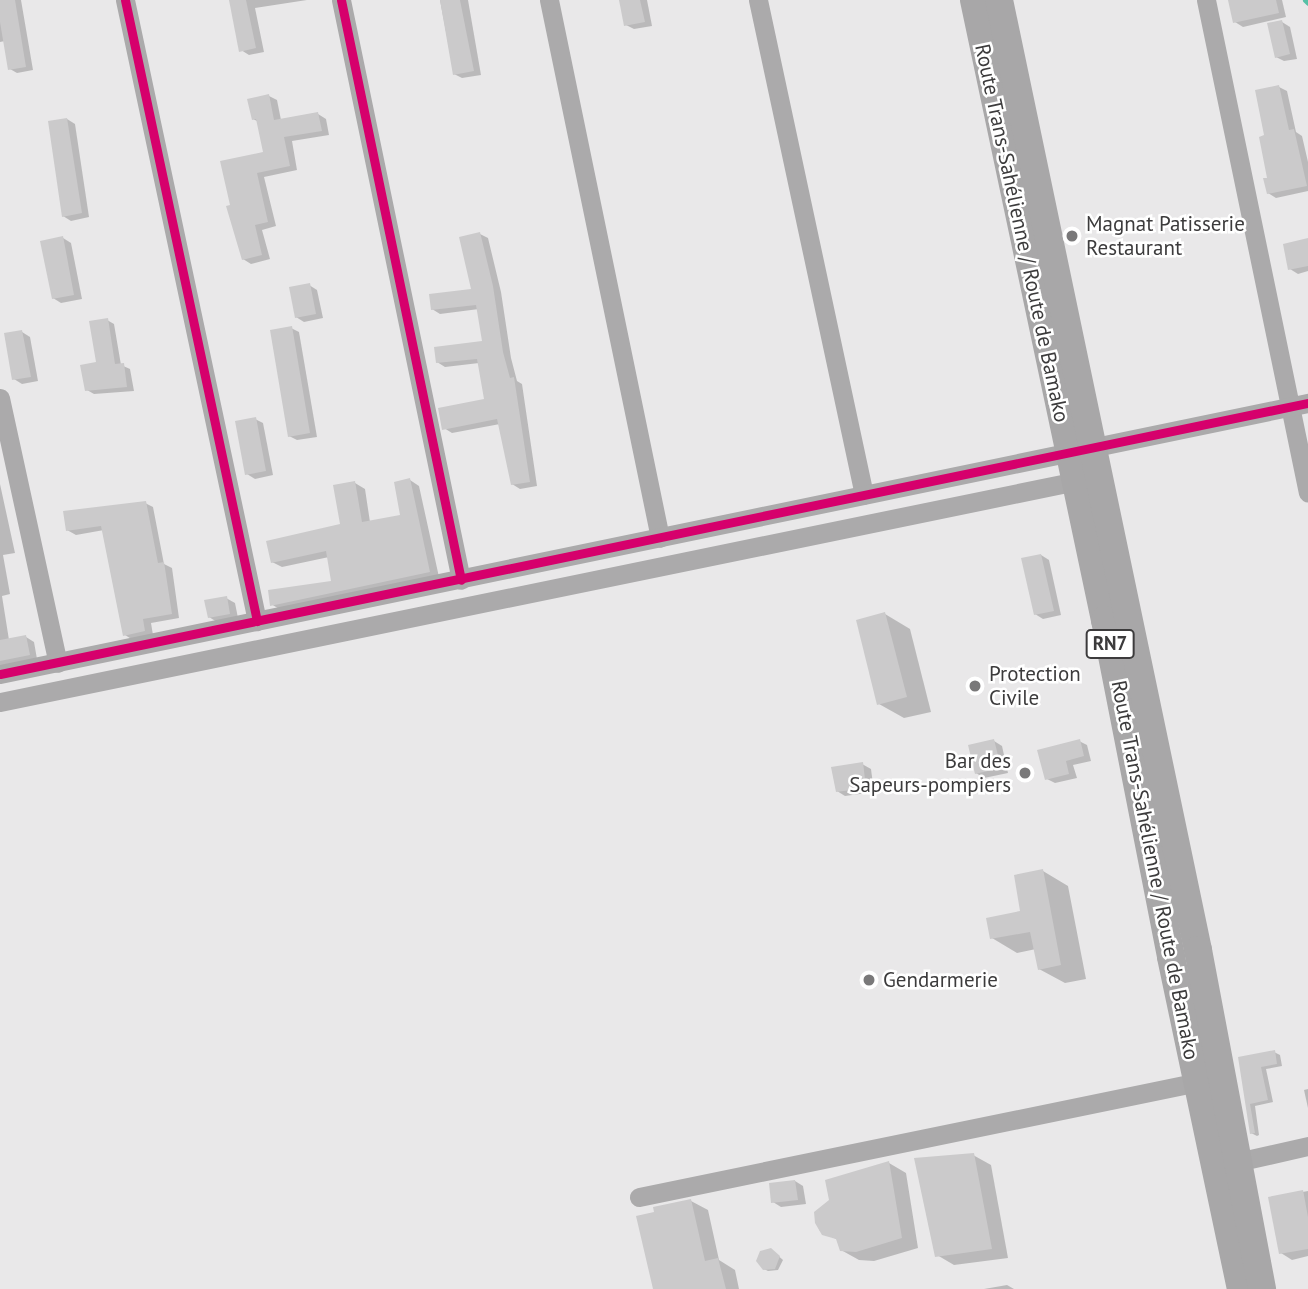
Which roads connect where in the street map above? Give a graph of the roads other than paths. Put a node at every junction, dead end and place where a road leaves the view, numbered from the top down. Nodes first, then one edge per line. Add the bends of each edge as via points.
1 (125, 0) edge
2 (341, 0) edge
3 (549, 0) edge
4 (758, 0) edge
5 (974, 0) edge
6 (999, 0) edge
7 (1206, 0) edge
8 (0, 397) edge
9 (1299, 405) edge
10 (1080, 451) junction
11 (1086, 479) junction
12 (1308, 493) edge
13 (864, 495) junction
14 (660, 538) junction
15 (461, 580) junction
16 (257, 621) junction
17 (58, 663) junction
18 (0, 674) edge
19 (0, 702) edge
20 (1198, 1083) junction
21 (1308, 1146) edge
22 (1237, 1161) junction
23 (639, 1196) dead end
24 (1241, 1289) edge
25 (1262, 1289) edge

1 - 16 street
2 - 15 street
3 - 14 street
4 - 13 street
5 - 10 highway, Route Trans-Sahélienne / Route de Bamako / RN7
6 - 10 highway, Route Trans-Sahélienne / Route de Bamako / RN7
7 - 9 street
8 - 17 street
9 - 10 street
9 - 12 street
10 - 11 highway, Route Trans-Sahélienne / Route de Bamako / RN7
10 - 13 street
11 - 19 street
11 - 20 highway, Route Trans-Sahélienne / Route de Bamako / RN7
11 - 22 highway, Route Trans-Sahélienne / Route de Bamako / RN7 via 1198,950
13 - 14 street
14 - 15 street
15 - 16 street
16 - 17 street
17 - 18 street
20 - 23 street
20 - 24 highway, Route Trans-Sahélienne / Route de Bamako / RN7
21 - 22 street
22 - 25 highway, Route Trans-Sahélienne / Route de Bamako / RN7

